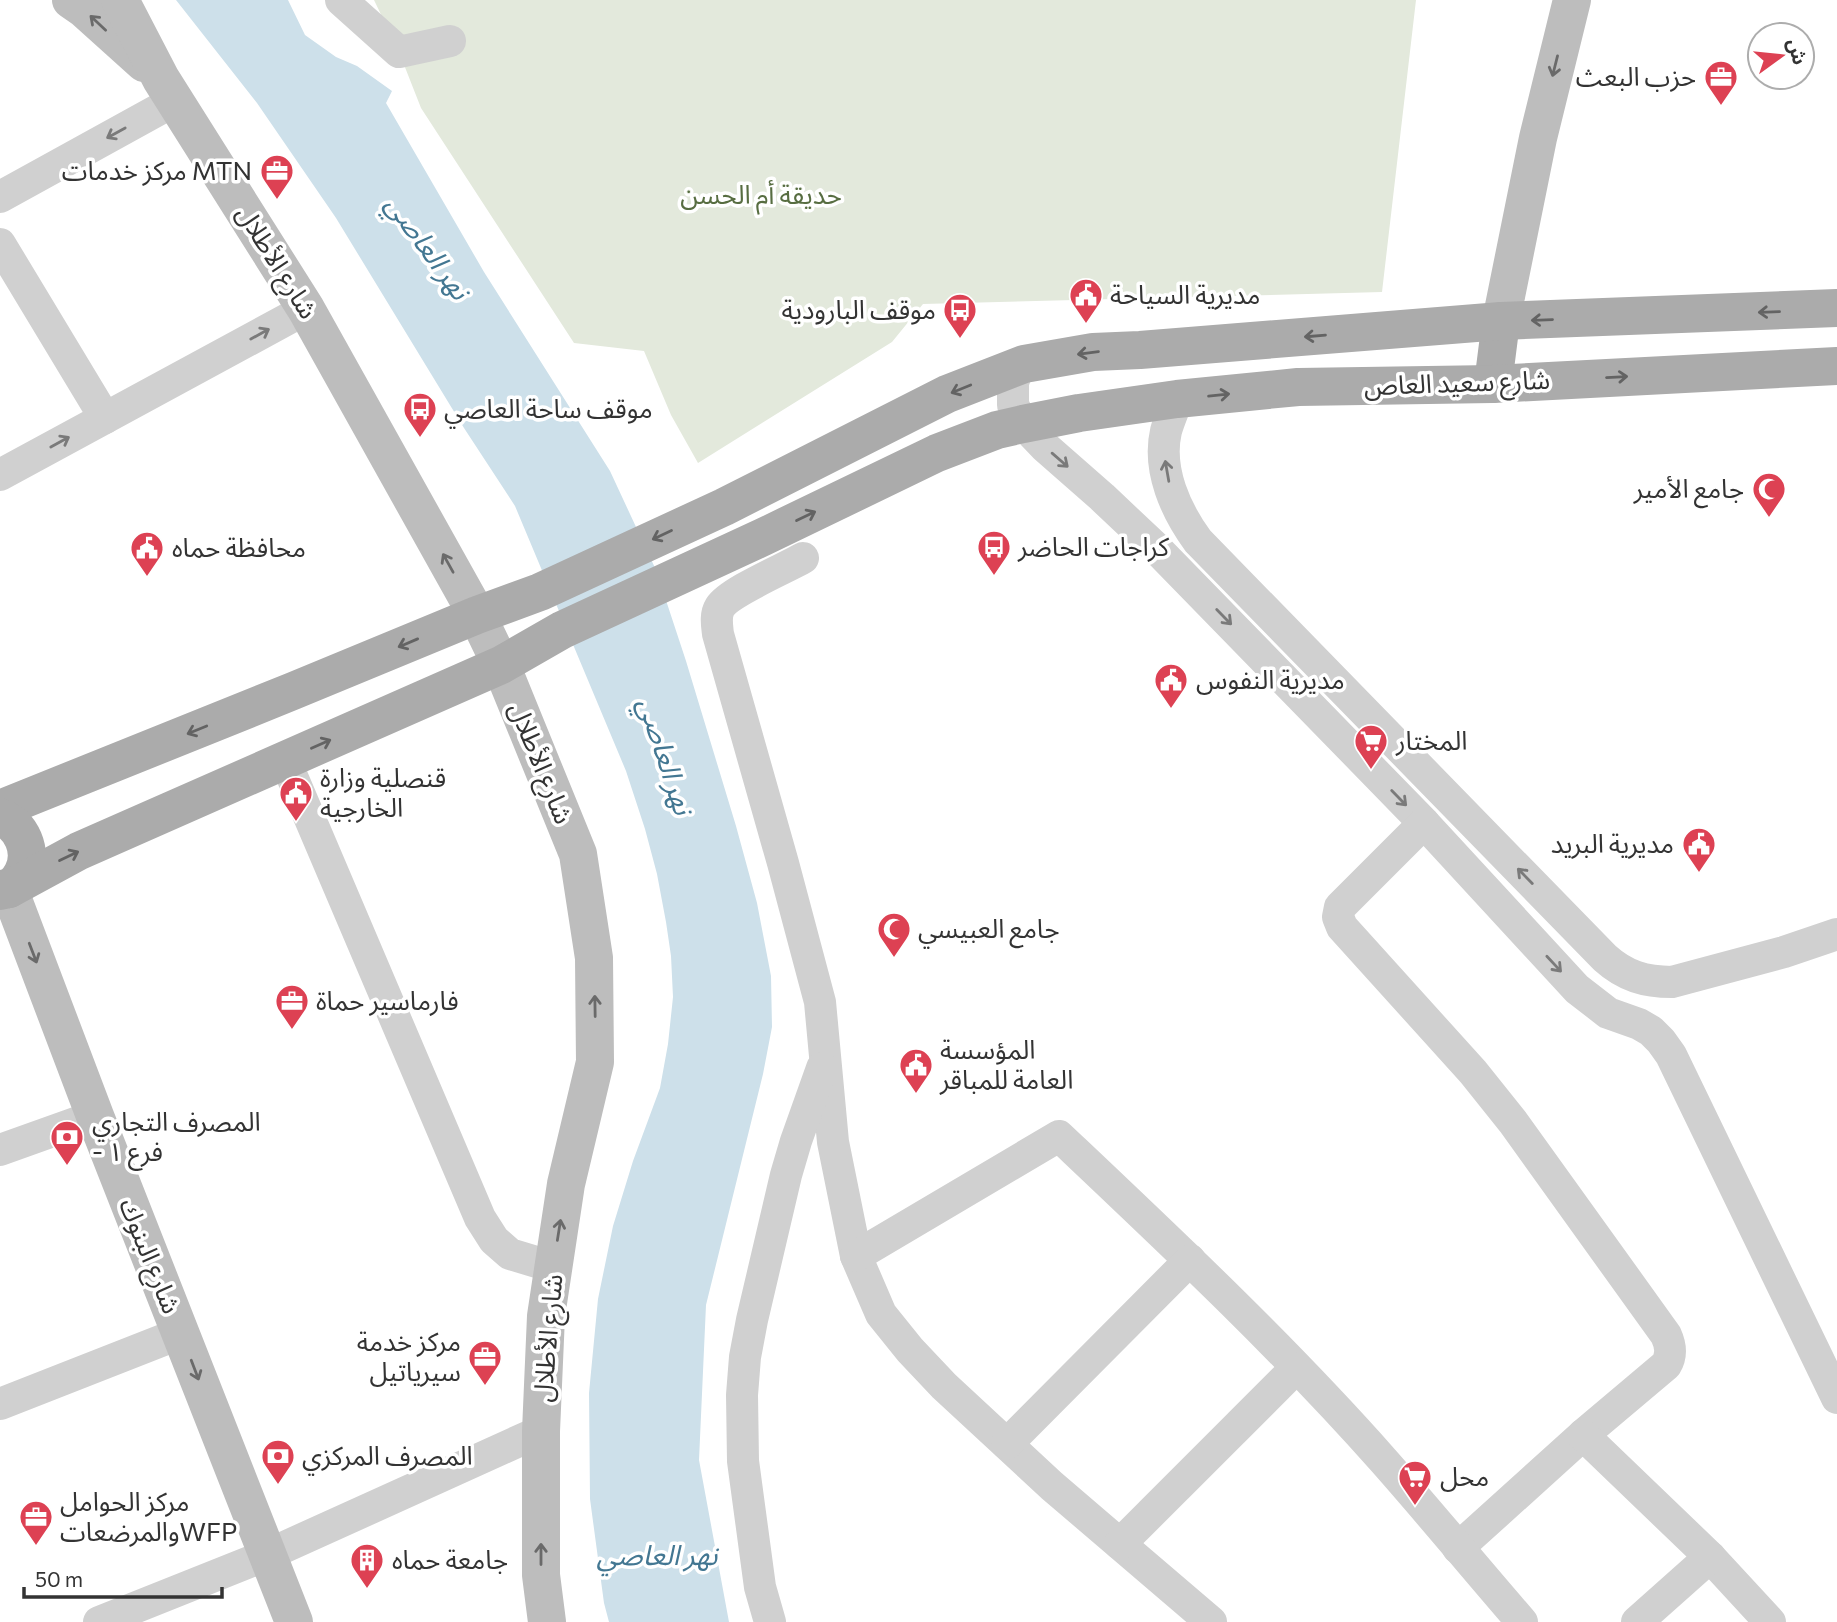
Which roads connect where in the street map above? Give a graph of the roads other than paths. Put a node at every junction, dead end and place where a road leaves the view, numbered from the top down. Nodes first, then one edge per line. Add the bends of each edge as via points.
1 (71, 0) edge
2 (120, 0) edge
3 (341, 0) edge
4 (1572, 0) edge
5 (450, 41) dead end
6 (169, 89) junction
7 (0, 197) edge
8 (0, 244) edge
9 (1837, 308) edge
10 (306, 309) junction
11 (1502, 321) junction
12 (1024, 363) junction
13 (1837, 366) edge
14 (1493, 384) junction
15 (1177, 399) junction
16 (105, 418) junction
17 (1023, 424) junction
18 (0, 475) edge
19 (1184, 522) junction
20 (1155, 547) junction
21 (803, 558) dead end
22 (477, 615) junction
23 (501, 665) junction
24 (285, 760) junction
25 (0, 809) edge
26 (0, 817) edge
27 (1424, 823) junction
28 (3, 889) edge
29 (1837, 934) edge
30 (1627, 974) junction
31 (1595, 1004) junction
32 (825, 1060) junction
33 (95, 1116) junction
34 (0, 1150) edge
35 (856, 1256) junction
36 (1190, 1260) junction
37 (553, 1267) junction
38 (181, 1333) junction
39 (1296, 1368) junction
40 (1837, 1398) edge
41 (0, 1404) edge
42 (541, 1431) junction
43 (1583, 1435) junction
44 (1007, 1444) junction
45 (1120, 1544) junction
46 (1458, 1548) junction
47 (267, 1555) junction
48 (1710, 1558) junction
49 (100, 1622) edge
50 (294, 1622) edge
51 (547, 1622) edge
52 (770, 1622) edge
53 (1211, 1622) edge
54 (1521, 1622) edge
55 (1637, 1622) edge
56 (1770, 1622) edge

6 -> 1 main road
2 - 6 main road, شارع الأطلال
3 - 5 street via 399,52
4 -> 11 main road via 1538,138
6 -> 7 street
6 - 10 main road, شارع الأطلال
8 - 16 street
9 -> 11 main road
16 -> 10 street
22 -> 10 main road, شارع الأطلال
11 -> 12 main road via 1093,352
11 - 14 main road
12 - 17 street via 1012,394
12 -> 22 main road via 947,394 724,507 540,592
14 -> 13 main road, شارع سعيد العاص
15 -> 14 main road, شارع سعيد العاص via 1298,387
15 - 17 main road, شارع سعيد العاص
19 -> 15 street via 1170,488 1164,451
18 -> 16 street
17 -> 20 street
23 -> 17 main road, شارع سعيد العاص via 562,630 937,453
19 - 20 street
30 -> 19 street via 1605,958
20 -> 27 street
21 - 32 street via 731,596 716,619 820,1002
22 - 23 main road, شارع الأطلال
22 -> 25 main road
24 -> 23 main road, شارع سعيد العاص
37 -> 23 main road, شارع الأطلال via 566,1184 595,1062 594,958 578,854
28 -> 24 main road, شارع سعيد العاص
24 - 37 street via 480,1218 510,1254
26 - 28 main road via 22,836 27,859 18,881
27 -> 31 street
27 - 43 street via 1340,907 1342,927 1513,1122 1670,1343 1665,1365
28 -> 33 main road, شارع البنوك
29 - 30 street via 1672,982
30 - 31 street
31 - 40 street via 1651,1031 1671,1055
32 - 35 street via 833,1142
32 - 52 street via 786,1175 752,1320 743,1382 743,1461 760,1587
33 - 34 street
33 - 38 main road, شارع البنوك
35 - 36 street via 1059,1136
35 - 44 street via 881,1314 902,1341
36 - 39 street
36 - 44 street
37 - 42 main road, شارع الأطلال
38 - 41 street
38 -> 47 main road, شارع البنوك
39 - 45 street
39 - 46 street
42 - 47 street
51 -> 42 main road, شارع الأطلال via 541,1575
43 - 46 street
43 - 48 street
44 - 45 street
45 - 53 street
46 - 54 street
47 - 49 street
47 - 50 main road, شارع البنوك
48 - 55 street
48 - 56 street

